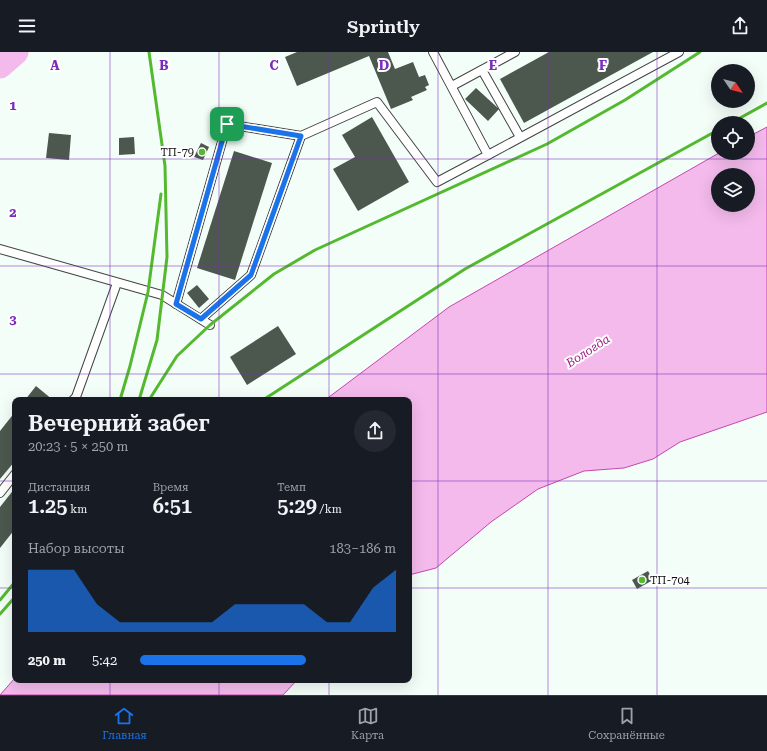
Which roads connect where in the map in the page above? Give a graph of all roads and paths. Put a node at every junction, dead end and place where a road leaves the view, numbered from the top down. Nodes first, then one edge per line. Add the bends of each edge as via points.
1 (433, 52) edge
2 (515, 52) edge
3 (679, 52) edge
4 (482, 70) junction
5 (452, 86) junction
6 (301, 136) junction
7 (520, 138) junction
8 (488, 155) junction
9 (0, 249) edge
10 (117, 283) junction
11 (176, 304) junction
12 (201, 319) junction
13 (210, 325) dead end
14 (76, 397) edge
15 (12, 478) edge
16 (0, 493) edge

1 - 5 lane
2 - 4 lane
3 - 7 lane
4 - 5 lane
4 - 7 lane
5 - 8 lane
6 - 8 lane via 377,102 436,182
6 - 11 lane via 227,124
6 - 12 lane via 251,275
7 - 8 lane
9 - 10 lane
10 - 11 lane via 162,295
10 - 14 lane
11 - 12 lane
12 - 13 lane
15 - 16 lane

